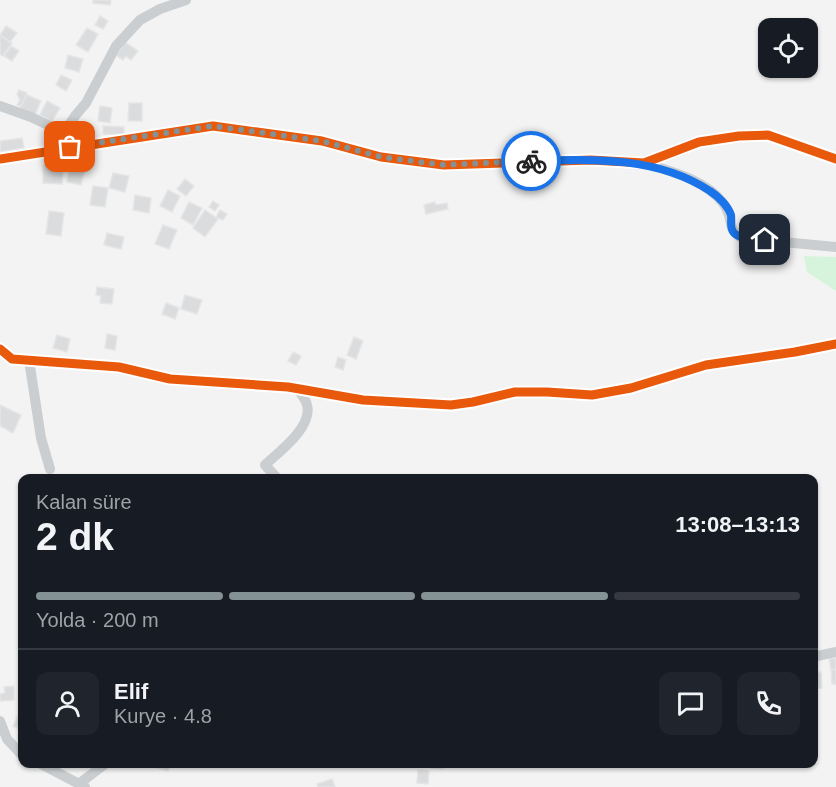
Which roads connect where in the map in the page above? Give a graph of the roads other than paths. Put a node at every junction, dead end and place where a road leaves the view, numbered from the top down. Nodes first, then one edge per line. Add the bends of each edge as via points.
1 (180, 1) edge
2 (0, 106) edge
3 (64, 132) junction
4 (88, 145) junction
5 (52, 150) junction
6 (0, 159) edge
7 (836, 159) edge
8 (644, 163) junction
9 (836, 247) edge
10 (836, 344) edge
11 (0, 349) edge
12 (29, 360) junction
13 (297, 388) junction
14 (50, 470) dead end
15 (273, 474) edge
16 (836, 652) edge
17 (818, 656) edge
18 (0, 721) edge
19 (18, 751) edge
20 (49, 768) edge
21 (101, 768) edge
22 (83, 785) edge

1 - 3 street via 140,20 116,46 86,103
2 - 3 street
3 - 4 street
3 - 5 street
4 - 5 street
4 - 8 street via 213,126 322,141 381,157 444,165 591,160
5 - 6 street
7 - 8 street via 768,135 699,142
8 - 9 street via 694,181 713,193 731,216 734,233 742,238
10 - 13 street via 706,364 631,388 592,395 515,392 451,405 363,400
11 - 12 street via 12,359
12 - 13 street via 119,367 197,382
12 - 14 street
13 - 15 street via 307,404 308,415 297,436 265,465
16 - 17 street
18 - 19 street via 7,739
20 - 22 street
21 - 22 street

